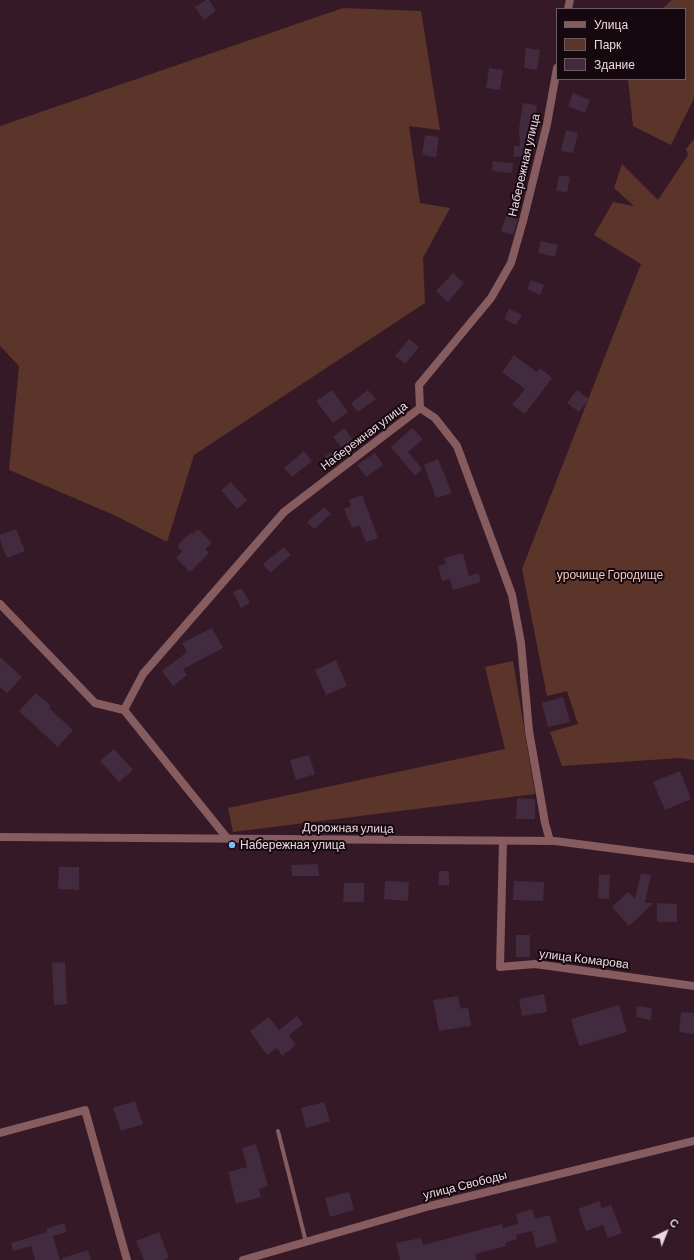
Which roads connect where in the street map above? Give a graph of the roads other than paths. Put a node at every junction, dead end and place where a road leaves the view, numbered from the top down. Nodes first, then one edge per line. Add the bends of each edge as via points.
1 (556, 74) edge
2 (420, 408) junction
3 (0, 604) edge
4 (124, 710) junction
5 (0, 837) edge
6 (227, 838) junction
7 (503, 841) junction
8 (550, 841) junction
9 (694, 859) edge
10 (694, 986) edge
11 (278, 1131) dead end
12 (0, 1133) edge
13 (694, 1142) edge
14 (306, 1243) junction
15 (127, 1260) edge
16 (243, 1260) edge

1 - 2 street, Набережная улица via 547,124 511,262 491,298 418,385
2 - 4 street, Набережная улица via 284,512 143,674
2 - 8 street via 435,418 457,446 512,595 521,643 528,731 544,823
3 - 4 street via 95,703
4 - 6 street
5 - 6 street, Дорожная улица
6 - 7 street, Дорожная улица
7 - 8 street, Дорожная улица
7 - 10 street, улица Комарова via 500,967 535,964
8 - 9 street, Дорожная улица
11 - 14 lane
12 - 15 street via 85,1110
13 - 14 street, улица Свободы via 430,1206
14 - 16 street, улица Свободы

